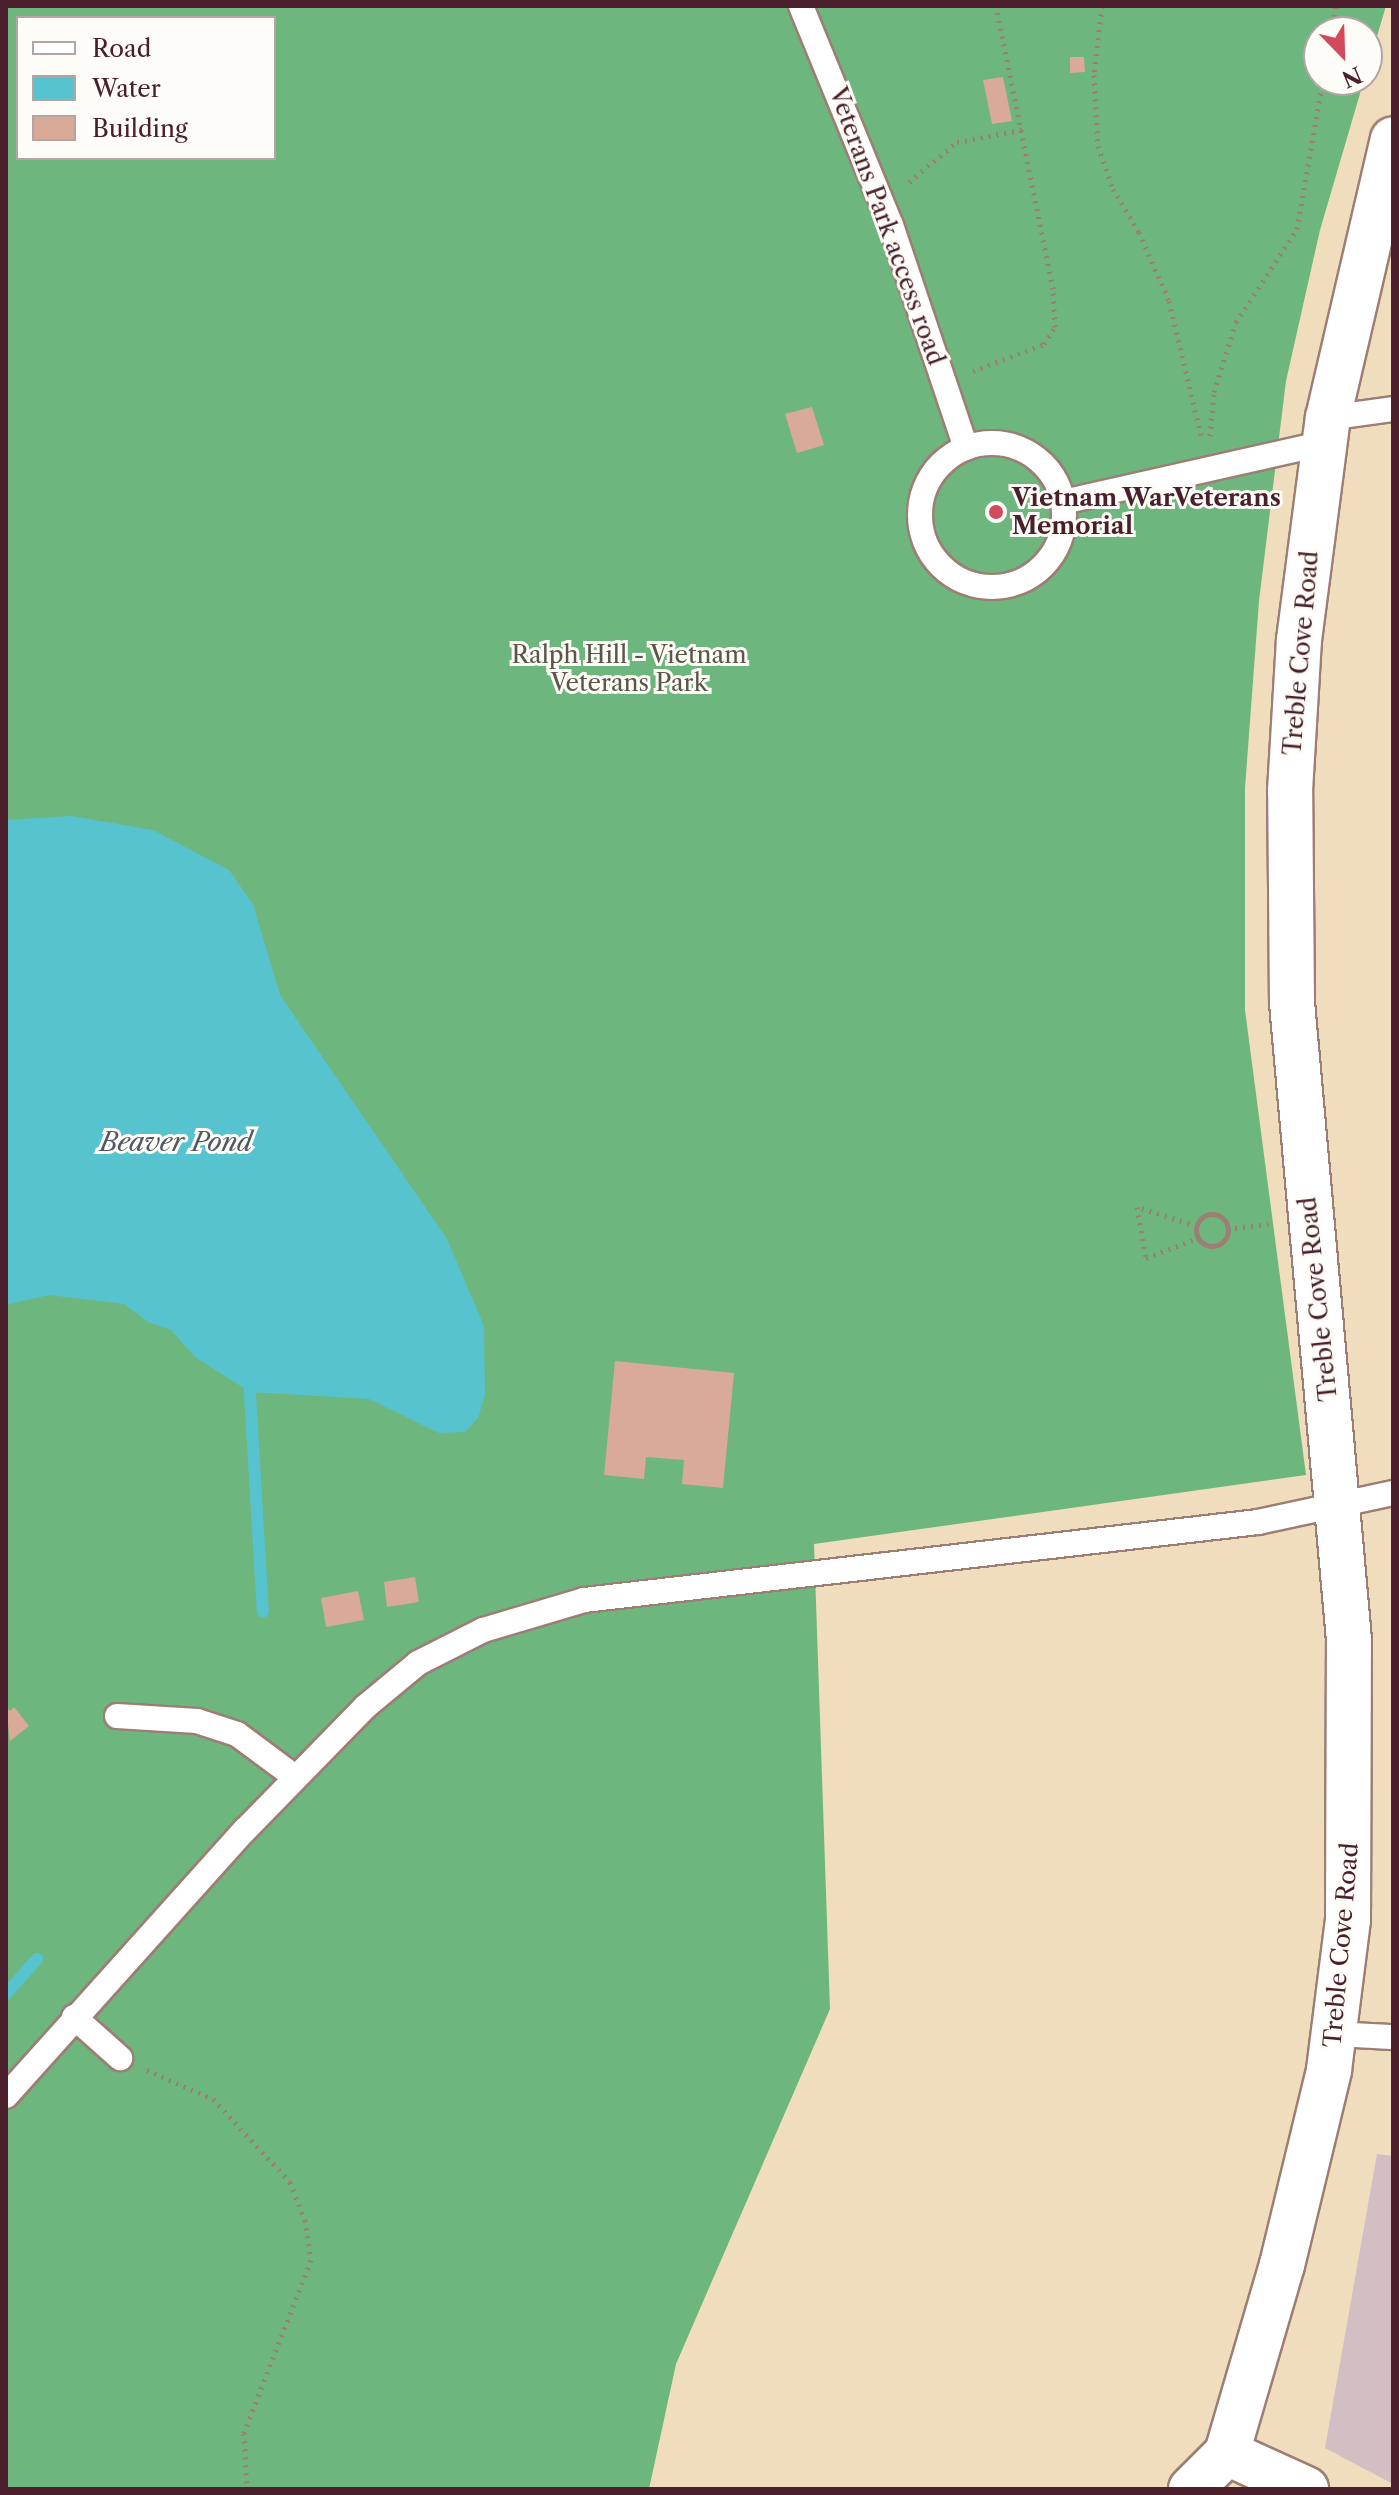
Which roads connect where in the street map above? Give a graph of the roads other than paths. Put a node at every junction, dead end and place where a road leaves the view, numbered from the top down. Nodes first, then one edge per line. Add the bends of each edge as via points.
1 (801, 6) edge
2 (1393, 139) edge
3 (1393, 409) edge
4 (1326, 431) junction
5 (966, 448) junction
6 (1063, 502) junction
7 (1393, 1493) edge
8 (1339, 1508) junction
9 (117, 1716) dead end
10 (295, 1777) junction
11 (74, 2017) junction
12 (1335, 2034) junction
13 (1393, 2037) edge
14 (120, 2058) road end
15 (6, 2096) edge
16 (1233, 2471) edge
17 (1191, 2489) edge
18 (1306, 2489) edge

1 - 5 lane, Veterans Park access road via 882,201
2 - 4 main road, Treble Cove Road
3 - 4 lane
4 - 6 lane via 1208,469
4 - 8 main road, Treble Cove Road via 1293,715 1290,932 1309,1220
5 - 6 lane via 1006,444 1031,454 1050,472
5 - 6 lane via 930,478 920,508 931,553 953,575 999,587 1029,577 1060,540
7 - 8 lane
8 - 10 lane via 546,1609 483,1630 418,1663
8 - 12 main road, Treble Cove Road via 1350,1653 1351,1780 1348,1920
9 - 10 lane via 197,1721 237,1734
10 - 11 lane
11 - 14 lane
11 - 15 lane
12 - 13 lane
12 - 16 main road, Treble Cove Road
16 - 17 main road, Treble Cove Road
16 - 18 main road

